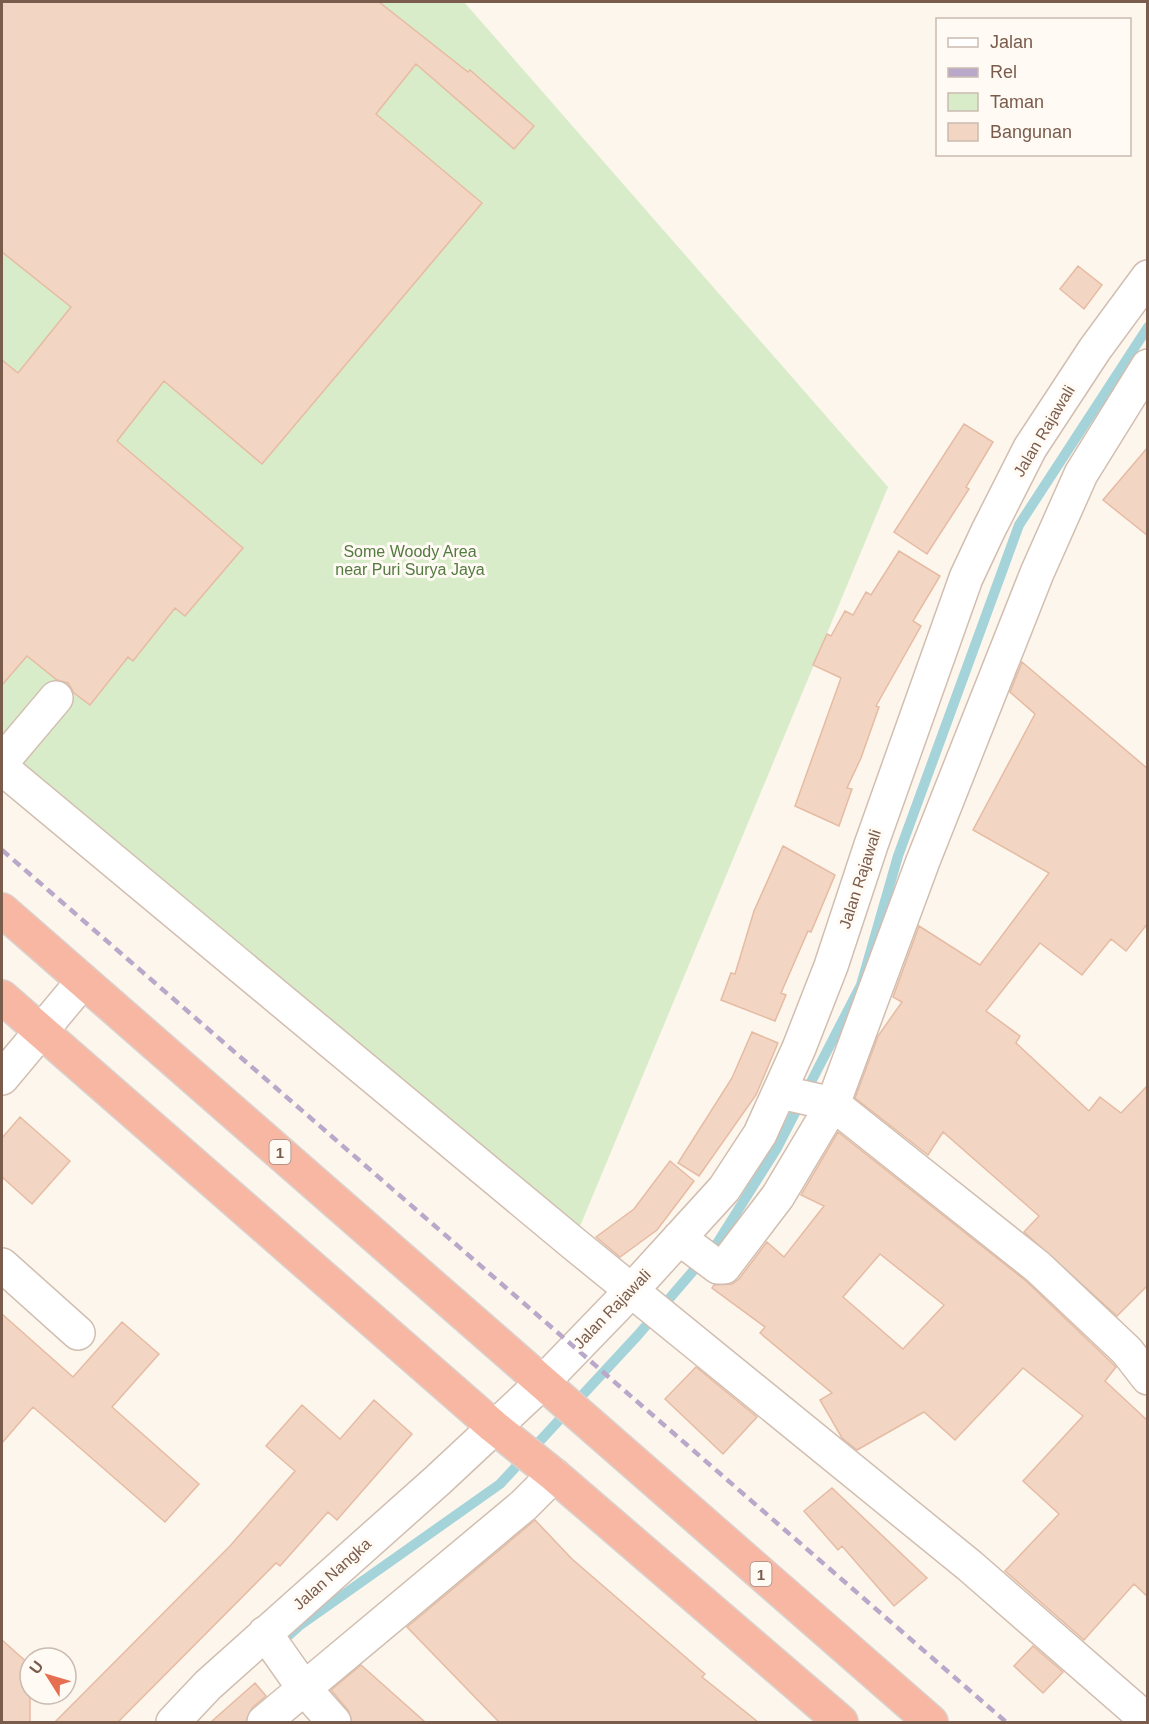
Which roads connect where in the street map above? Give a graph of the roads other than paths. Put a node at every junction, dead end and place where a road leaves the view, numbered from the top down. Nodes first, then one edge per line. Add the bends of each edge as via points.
1 (1148, 277) edge
2 (1098, 351) junction
3 (1140, 379) edge
4 (56, 698) dead end
5 (2, 762) edge
6 (2, 768) edge
7 (2, 910) edge
8 (83, 981) junction
9 (2, 997) edge
10 (41, 1032) junction
11 (2, 1077) edge
12 (783, 1093) junction
13 (826, 1102) junction
14 (683, 1241) junction
15 (2, 1265) edge
16 (635, 1294) junction
17 (78, 1333) dead end
18 (1148, 1378) edge
19 (551, 1388) junction
20 (500, 1433) junction
21 (550, 1472) junction
22 (268, 1638) junction
23 (301, 1684) junction
24 (173, 1722) edge
25 (264, 1722) edge
26 (334, 1722) edge
27 (841, 1722) edge
28 (931, 1722) edge
29 (1148, 1722) edge

1 - 2 street, Jalan Rajawali
2 - 3 street
2 - 12 street, Jalan Rajawali via 1030,448 966,578
3 - 13 street via 1081,474 1037,573
4 - 5 street
6 - 16 street
7 - 8 highway, 1
8 - 10 street
8 - 19 highway, 1
9 - 10 highway
10 - 11 street
10 - 20 highway
12 - 13 street
12 - 14 street, Jalan Rajawali via 724,1189
13 - 14 street via 778,1196 724,1267 718,1267
13 - 18 street via 1038,1267 1127,1351
14 - 16 street, Jalan Rajawali
15 - 17 street
16 - 19 street, Jalan Rajawali
16 - 29 street via 970,1566
19 - 20 street, Jalan Rajawali
19 - 28 highway, 1
20 - 21 highway
20 - 22 street, Jalan Nangka via 438,1480
21 - 23 street via 524,1505
21 - 27 highway
22 - 23 street
22 - 24 street, Jalan Nangka via 208,1685
23 - 25 street
23 - 26 street

